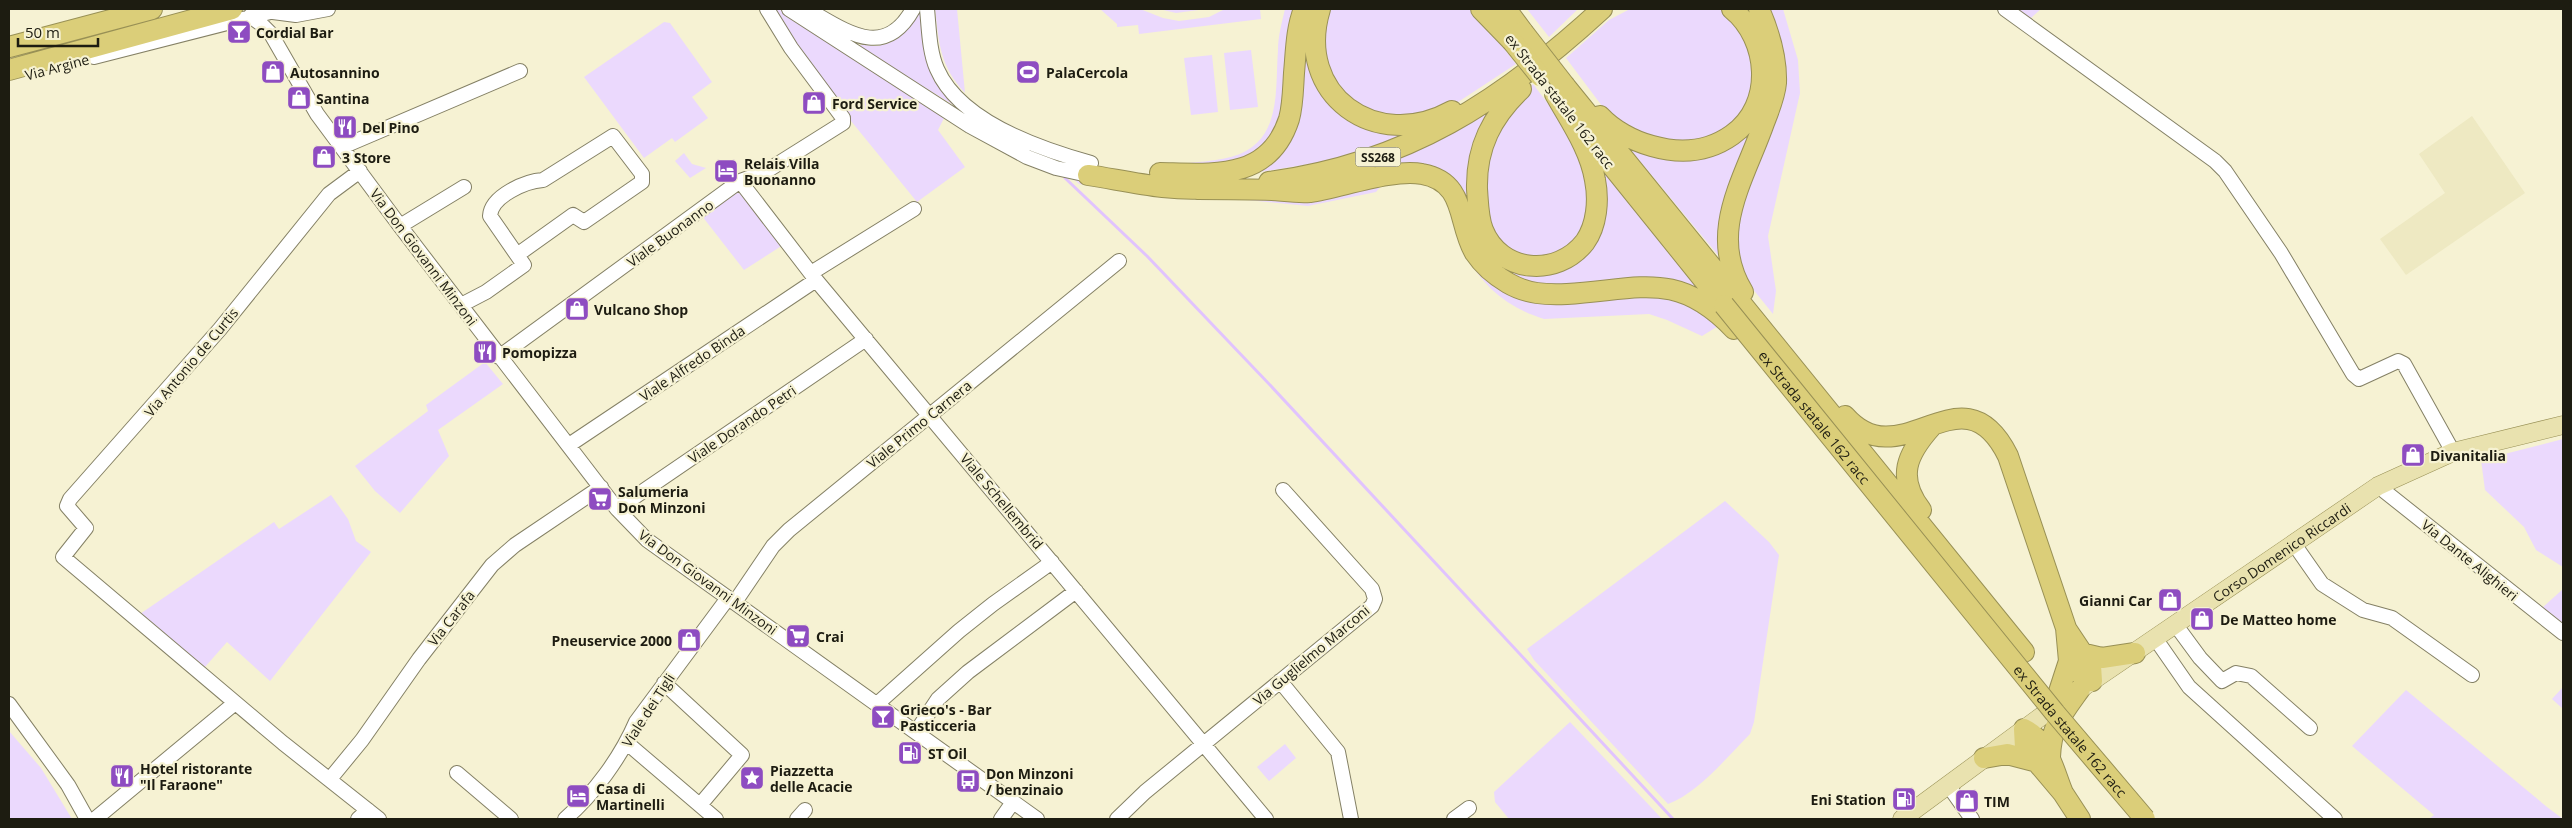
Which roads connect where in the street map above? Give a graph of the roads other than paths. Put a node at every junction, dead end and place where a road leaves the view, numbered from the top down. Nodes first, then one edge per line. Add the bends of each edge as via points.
1 (152, 9) edge
2 (204, 9) edge
3 (328, 9) edge
4 (767, 9) edge
5 (790, 9) edge
6 (807, 9) edge
7 (913, 9) edge
8 (927, 9) edge
9 (1304, 9) edge
10 (1320, 9) edge
11 (1481, 9) edge
12 (1489, 9) edge
13 (1506, 9) edge
14 (1512, 9) edge
15 (1589, 9) edge
16 (1602, 9) edge
17 (1617, 9) edge
18 (1732, 9) edge
19 (1759, 9) edge
20 (2005, 9) edge
21 (276, 10) edge
22 (241, 12) edge
23 (271, 34) junction
24 (1518, 36) junction
25 (1572, 36) junction
26 (9, 47) edge
27 (1553, 52) junction
28 (9, 62) edge
29 (9, 70) edge
30 (520, 71) dead end
31 (1523, 76) junction
32 (9, 80) edge
33 (1560, 90) junction
34 (342, 146) junction
35 (1089, 169) junction
36 (360, 171) junction
37 (1147, 173) junction
38 (740, 181) junction
39 (1236, 185) junction
40 (464, 187) dead end
41 (1197, 189) junction
42 (914, 209) dead end
43 (400, 226) junction
44 (517, 255) junction
45 (1119, 260) dead end
46 (814, 276) junction
47 (461, 305) junction
48 (1720, 307) junction
49 (866, 340) junction
50 (1772, 340) junction
51 (499, 357) junction
52 (931, 416) junction
53 (1934, 424) junction
54 (2563, 425) edge
55 (568, 445) junction
56 (2453, 452) junction
57 (2378, 486) junction
58 (601, 487) junction
59 (1283, 490) dead end
60 (617, 509) junction
61 (2294, 544) junction
62 (1052, 562) junction
63 (1076, 591) junction
64 (732, 600) junction
65 (2175, 624) junction
66 (2563, 633) edge
67 (2155, 638) junction
68 (2024, 652) junction
69 (2135, 653) junction
70 (2077, 658) junction
71 (2472, 675) dead end
72 (1280, 681) junction
73 (664, 682) junction
74 (2086, 685) junction
75 (235, 703) junction
76 (9, 704) edge
77 (877, 704) junction
78 (2054, 707) junction
79 (2310, 728) dead end
80 (2022, 730) junction
81 (916, 732) junction
82 (627, 743) junction
83 (1204, 744) junction
84 (1984, 758) junction
85 (2042, 759) junction
86 (457, 773) dead end
87 (330, 779) junction
88 (1948, 785) junction
89 (700, 805) junction
90 (1469, 808) dead end
91 (1017, 810) edge
92 (368, 816) edge
93 (87, 819) edge
94 (95, 819) edge
95 (511, 819) edge
96 (565, 819) edge
97 (716, 819) edge
98 (1001, 819) edge
99 (1037, 819) edge
100 (1117, 819) edge
101 (1266, 819) edge
102 (1351, 819) edge
103 (1454, 819) edge
104 (1902, 819) edge
105 (1972, 819) edge
106 (2080, 819) edge
107 (2145, 819) edge
108 (2156, 819) edge
109 (2335, 819) edge

1 - 26 highway
2 - 28 street
3 - 21 street, Via Argine via 296,15
4 - 38 street, Viale Buonanno via 843,118 843,123 766,172
5 - 35 street via 970,126 1027,157 1056,168
6 - 7 street via 858,35 880,39 904,24
8 - 35 street via 933,58 940,76 955,95 1013,136
9 - 37 highway via 1299,25 1289,118 1274,148 1256,163 1231,172
10 - 31 highway via 1314,29 1318,69 1327,88 1341,103 1368,119 1402,124 1431,119 1449,113 1490,88
11 - 24 highway
12 - 24 highway, ex Strada statale 162 racc
13 - 24 highway, ex Strada statale 162 racc
14 - 24 highway
15 - 27 highway via 1575,21
16 - 25 highway, SS268
17 - 25 highway via 1601,22
18 - 33 highway via 1756,38 1763,75 1758,97 1748,118 1733,134 1713,146 1669,151 1630,139 1605,121 1588,102
19 - 50 highway via 1773,50 1776,85 1730,210 1727,251 1732,274 1767,326
20 - 56 street via 2215,161 2281,254 2352,374 2359,379 2398,361 2404,364
21 - 22 street, Via Argine
21 - 23 street, Via Don Giovanni Minzoni
22 - 23 street, Via Don Giovanni Minzoni via 262,24
22 - 29 highway
22 - 32 street, Via Argine
23 - 34 street, Via Don Giovanni Minzoni via 317,114
24 - 33 highway, ex Strada statale 162 racc, bridge
25 - 27 highway, SS268
27 - 31 highway, SS268
27 - 33 highway via 1534,78 1504,106 1491,124 1476,170 1482,229 1492,246 1505,258 1522,265 1541,267 1560,262 1585,241 1594,224 1595,179
30 - 34 street
31 - 39 highway, SS268 via 1444,128 1387,154 1326,172
33 - 48 highway, ex Strada statale 162 racc
33 - 50 highway, ex Strada statale 162 racc
34 - 36 street, Via Don Giovanni Minzoni
35 - 37 highway, SS268
35 - 41 highway, SS268
36 - 43 street, Via Don Giovanni Minzoni
36 - 75 street, Via Antonio de Curtis via 330,194 213,337 67,506 86,528 63,556
37 - 39 highway, SS268
38 - 46 street, Viale Schellembrid
38 - 51 street, Viale Buonanno
39 - 41 highway, SS268
40 - 43 street
41 - 48 highway via 1308,192 1420,173 1442,182 1455,194 1475,252 1508,283 1548,295 1645,286 1692,295
42 - 46 street, Viale Alfredo Binda
43 - 47 street, Via Don Giovanni Minzoni
44 - 44 street via 573,215 584,222 642,182 642,174 613,136 543,180 530,181 496,201 490,209 490,216
44 - 47 street via 524,265
45 - 52 street, Viale Primo Carnera
46 - 49 street, Viale Schellembrid
46 - 55 street, Viale Alfredo Binda
47 - 51 street, Via Don Giovanni Minzoni
48 - 107 highway, ex Strada statale 162 racc, bridge via 1829,433
49 - 52 street, Viale Schellembrid
49 - 60 street, Viale Dorando Petri
50 - 53 highway via 1784,348 1850,421 1870,435 1901,437
50 - 68 highway, ex Strada statale 162 racc
51 - 55 street, Via Don Giovanni Minzoni
52 - 62 street, Viale Schellembrid
52 - 64 street, Viale Primo Carnera via 789,530
53 - 68 highway via 1914,446 1909,458 1910,489 1917,504 2014,633
53 - 70 highway via 1956,418 1968,419 1982,424 2001,442
54 - 56 main road, Corso Domenico Riccardi
55 - 58 street, Via Don Giovanni Minzoni
56 - 57 main road, Corso Domenico Riccardi
57 - 61 main road, Corso Domenico Riccardi
57 - 66 street, Via Dante Alighieri
58 - 60 street, Via Don Giovanni Minzoni
58 - 87 street, Via Carafa via 492,564
59 - 72 street, Via Guglielmo Marconi via 1372,589 1375,599 1372,606
60 - 64 street, Via Don Giovanni Minzoni via 646,540
61 - 65 main road, Corso Domenico Riccardi
61 - 71 street via 2322,584 2363,610 2392,618
62 - 63 street, Viale Schellembrid
62 - 77 street via 966,626
63 - 81 street via 968,672 938,700
63 - 83 street, Viale Schellembrid
64 - 73 street, Viale dei Tigli
64 - 77 street, Via Don Giovanni Minzoni
65 - 67 main road, Corso Domenico Riccardi
65 - 79 street via 2222,681 2236,672 2251,676
67 - 69 main road, Corso Domenico Riccardi
67 - 109 street via 2189,687
68 - 108 highway, ex Strada statale 162 racc
69 - 70 highway
69 - 74 main road, Corso Domenico Riccardi
70 - 74 highway via 2091,666
70 - 78 highway
72 - 83 street, Via Guglielmo Marconi
72 - 102 street via 1338,752
73 - 82 street, Viale dei Tigli via 636,722
73 - 89 street via 742,755
74 - 78 main road, Corso Domenico Riccardi
74 - 85 highway via 2054,729
75 - 87 street
75 - 94 street
76 - 93 street via 68,786
77 - 81 street, Via Don Giovanni Minzoni
78 - 80 main road, Corso Domenico Riccardi
80 - 84 main road, Corso Domenico Riccardi
80 - 85 highway via 2025,748
81 - 91 street, Via Don Giovanni Minzoni
82 - 89 street
82 - 96 street, Viale dei Tigli
83 - 100 street, Via Guglielmo Marconi
83 - 101 street, Viale Schellembrid
84 - 85 highway via 2007,754
84 - 88 main road, Corso Domenico Riccardi
85 - 106 highway
86 - 95 street
87 - 92 street
88 - 104 main road, Corso Domenico Riccardi
88 - 105 street
89 - 97 street
90 - 103 street
91 - 98 street
91 - 99 street, Via Don Giovanni Minzoni

